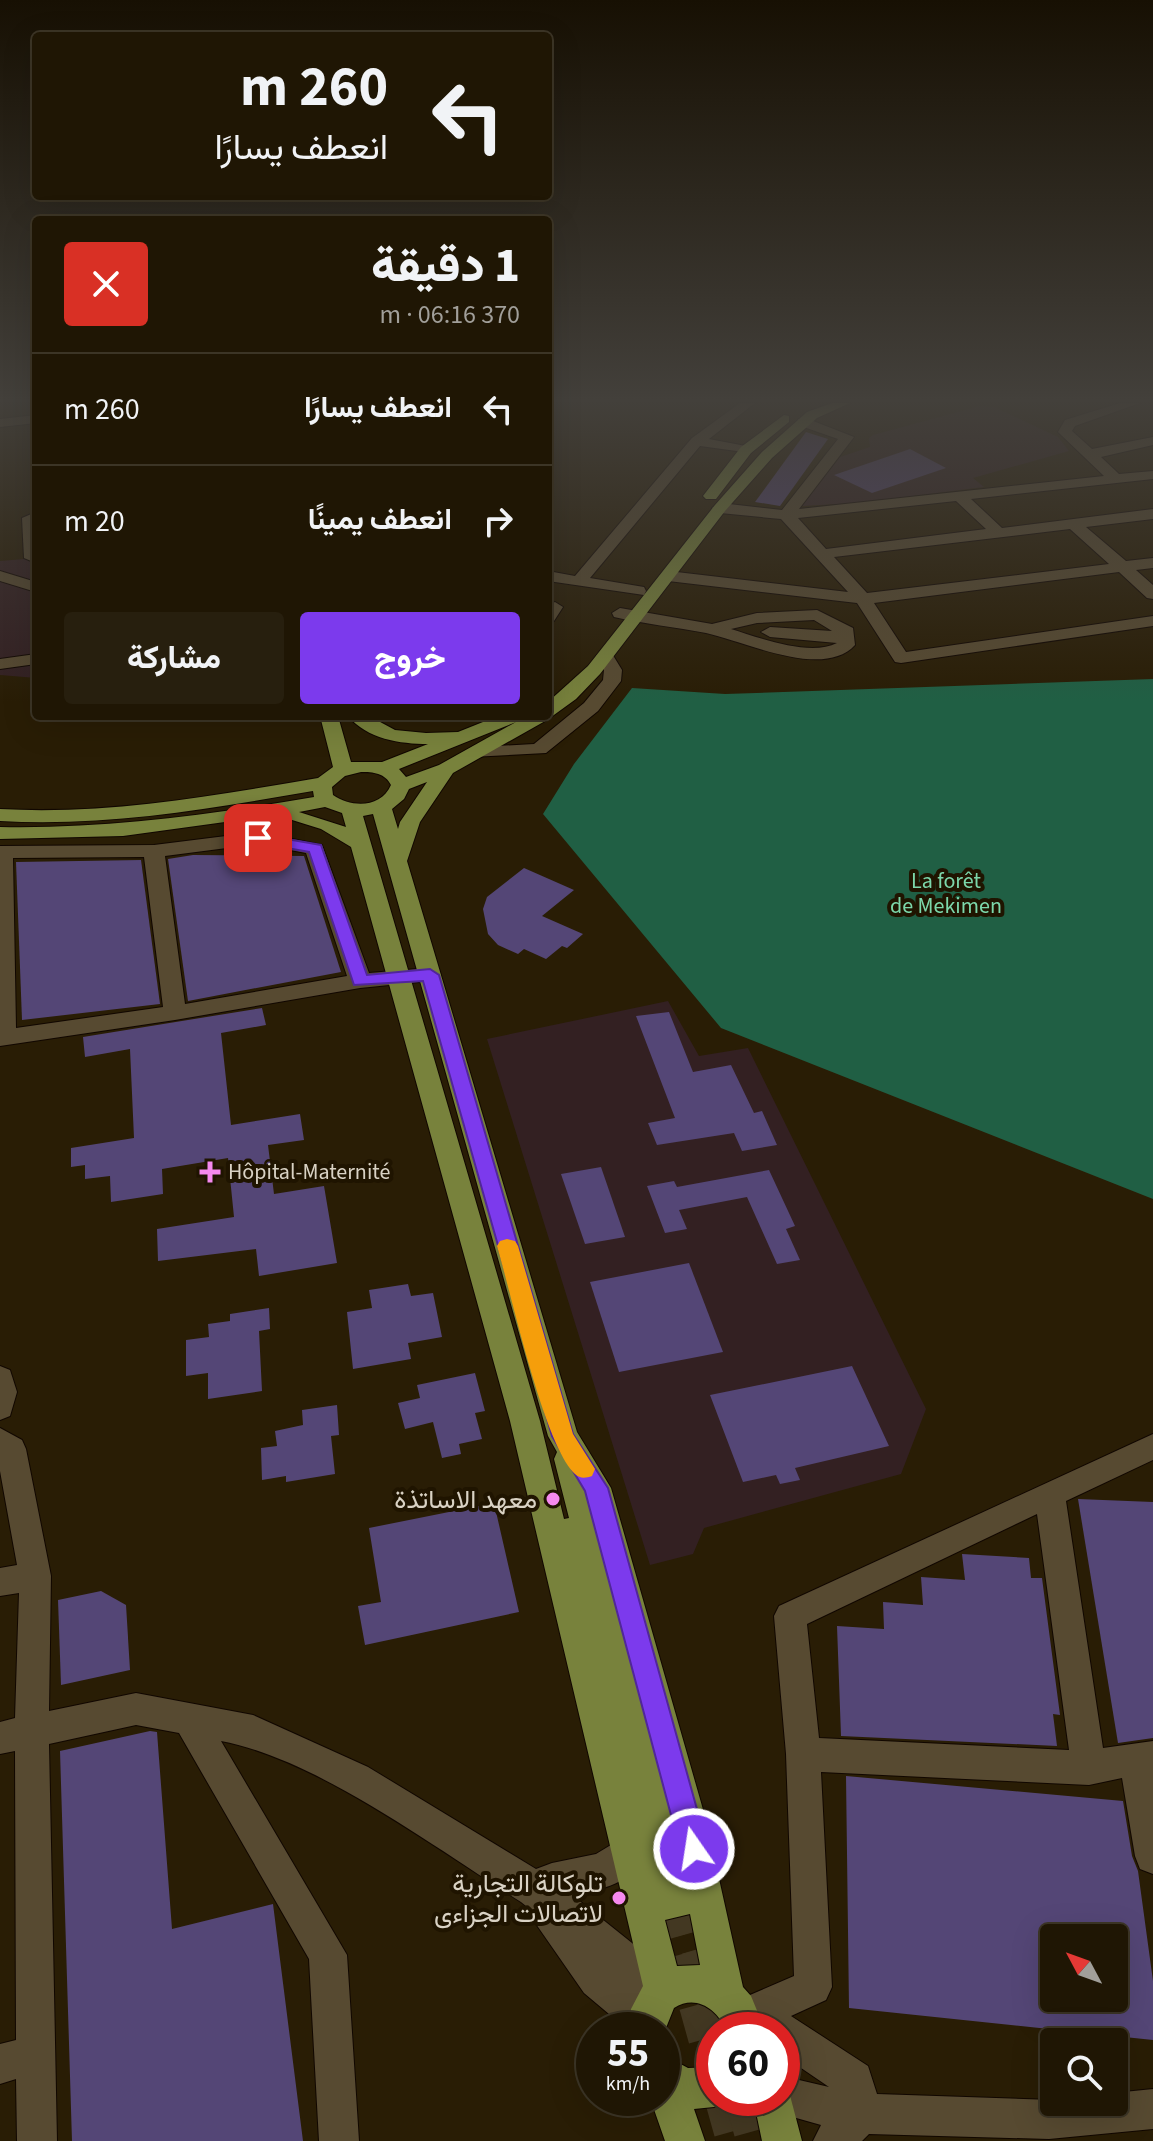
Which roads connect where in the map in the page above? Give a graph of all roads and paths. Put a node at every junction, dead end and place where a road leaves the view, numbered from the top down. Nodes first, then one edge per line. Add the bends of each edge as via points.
1 (645, 503) edge
2 (705, 503) edge
3 (725, 503) edge
4 (795, 503) edge
5 (896, 503) edge
6 (966, 503) edge
7 (720, 508) junction
8 (1153, 514) edge
9 (786, 515) junction
10 (32, 518) edge
11 (1074, 524) junction
12 (999, 533) junction
13 (822, 554) junction
14 (32, 558) edge
15 (1153, 563) edge
16 (1120, 567) junction
17 (0, 576) edge
18 (668, 576) junction
19 (552, 577) edge
20 (578, 582) junction
21 (32, 586) edge
22 (638, 591) junction
23 (1153, 594) edge
24 (863, 599) junction
25 (628, 614) junction
26 (1153, 621) edge
27 (847, 637) dead end
28 (605, 656) junction
29 (32, 660) edge
30 (0, 664) edge
31 (552, 690) edge
32 (552, 708) edge
33 (330, 720) edge
34 (356, 720) edge
35 (359, 720) edge
36 (504, 720) edge
37 (533, 720) edge
38 (477, 731) junction
39 (478, 753) junction
40 (375, 768) junction
41 (446, 769) junction
42 (343, 770) junction
43 (401, 785) junction
44 (326, 792) junction
45 (381, 806) junction
46 (351, 809) junction
47 (265, 812) junction
48 (0, 815) edge
49 (360, 843) junction
50 (1, 846) edge
51 (154, 851) junction
52 (397, 861) junction
53 (2, 941) edge
54 (416, 976) junction
55 (360, 981) junction
56 (175, 1013) junction
57 (2, 1038) edge
58 (0, 1378) edge
59 (0, 1408) edge
60 (525, 1421) junction
61 (563, 1436) junction
62 (0, 1440) edge
63 (1153, 1446) edge
64 (1050, 1494) junction
65 (35, 1576) junction
66 (0, 1582) edge
67 (189, 1719) junction
68 (16, 1734) edge
69 (803, 1754) junction
70 (1144, 1758) edge
71 (1089, 1768) junction
72 (629, 1852) junction
73 (1153, 1856) edge
74 (534, 1889) junction
75 (649, 2012) edge
76 (652, 2012) edge
77 (654, 2012) edge
78 (740, 2012) edge
79 (745, 2012) edge
80 (760, 2012) edge
81 (800, 2044) edge
82 (18, 2059) edge
83 (800, 2100) edge
84 (1153, 2109) edge
85 (861, 2114) junction
86 (676, 2116) edge
87 (777, 2116) edge
88 (37, 2141) edge
89 (339, 2141) edge
90 (685, 2141) edge
91 (782, 2141) edge
92 (833, 2141) edge

1 - 20 street
2 - 22 main road
3 - 7 main road
4 - 9 street
5 - 9 street
6 - 12 street
7 - 9 street
7 - 18 main road
8 - 11 street
9 - 13 street
10 - 14 street
11 - 12 street
11 - 16 street
12 - 13 street
13 - 24 street
15 - 16 street
16 - 23 street
16 - 24 street
17 - 21 street
18 - 24 street
18 - 25 main road
19 - 20 street
20 - 22 street
22 - 25 main road
24 - 26 street via 901,658
25 - 27 street via 712,629
25 - 28 main road
25 - 31 main road
28 - 32 main road
28 - 39 street via 612,681 591,707 539,749
29 - 30 street
33 - 42 main road
34 - 40 main road
35 - 38 main road via 405,737
36 - 38 main road
37 - 39 main road
38 - 40 main road
39 - 41 main road
40 - 42 main road
40 - 43 main road via 397,777
41 - 43 main road
41 - 52 main road via 410,822
42 - 44 main road
43 - 45 main road via 394,799
44 - 46 main road
44 - 47 main road
44 - 48 main road via 122,814
45 - 46 main road
45 - 52 main road
46 - 49 main road
47 - 49 main road via 318,821
47 - 50 main road via 49,835
49 - 54 main road
50 - 51 street
50 - 53 street
51 - 55 street via 258,838 315,849
51 - 56 street
52 - 54 main road
53 - 57 street
54 - 55 street
54 - 60 main road
54 - 61 main road
55 - 56 street
56 - 57 street
58 - 59 street
60 - 61 main road via 561,1506 676,1900
60 - 72 main road
61 - 79 main road via 596,1488
62 - 65 street via 11,1449
63 - 64 street
64 - 69 street via 790,1616
64 - 71 street
65 - 66 street
65 - 68 street
67 - 68 street via 136,1709
67 - 74 street via 253,1731 356,1779
67 - 89 street via 328,1955
68 - 82 street
69 - 71 street
69 - 80 street via 813,1987
70 - 71 street
70 - 73 street
72 - 74 street via 604,1871
72 - 76 main road
74 - 75 street via 597,1980
77 - 78 main road via 678,1984 694,1981 711,1985
81 - 85 street via 854,2080
82 - 88 street
83 - 85 street
84 - 85 street via 1049,2119
85 - 92 street
86 - 90 main road
87 - 91 main road

